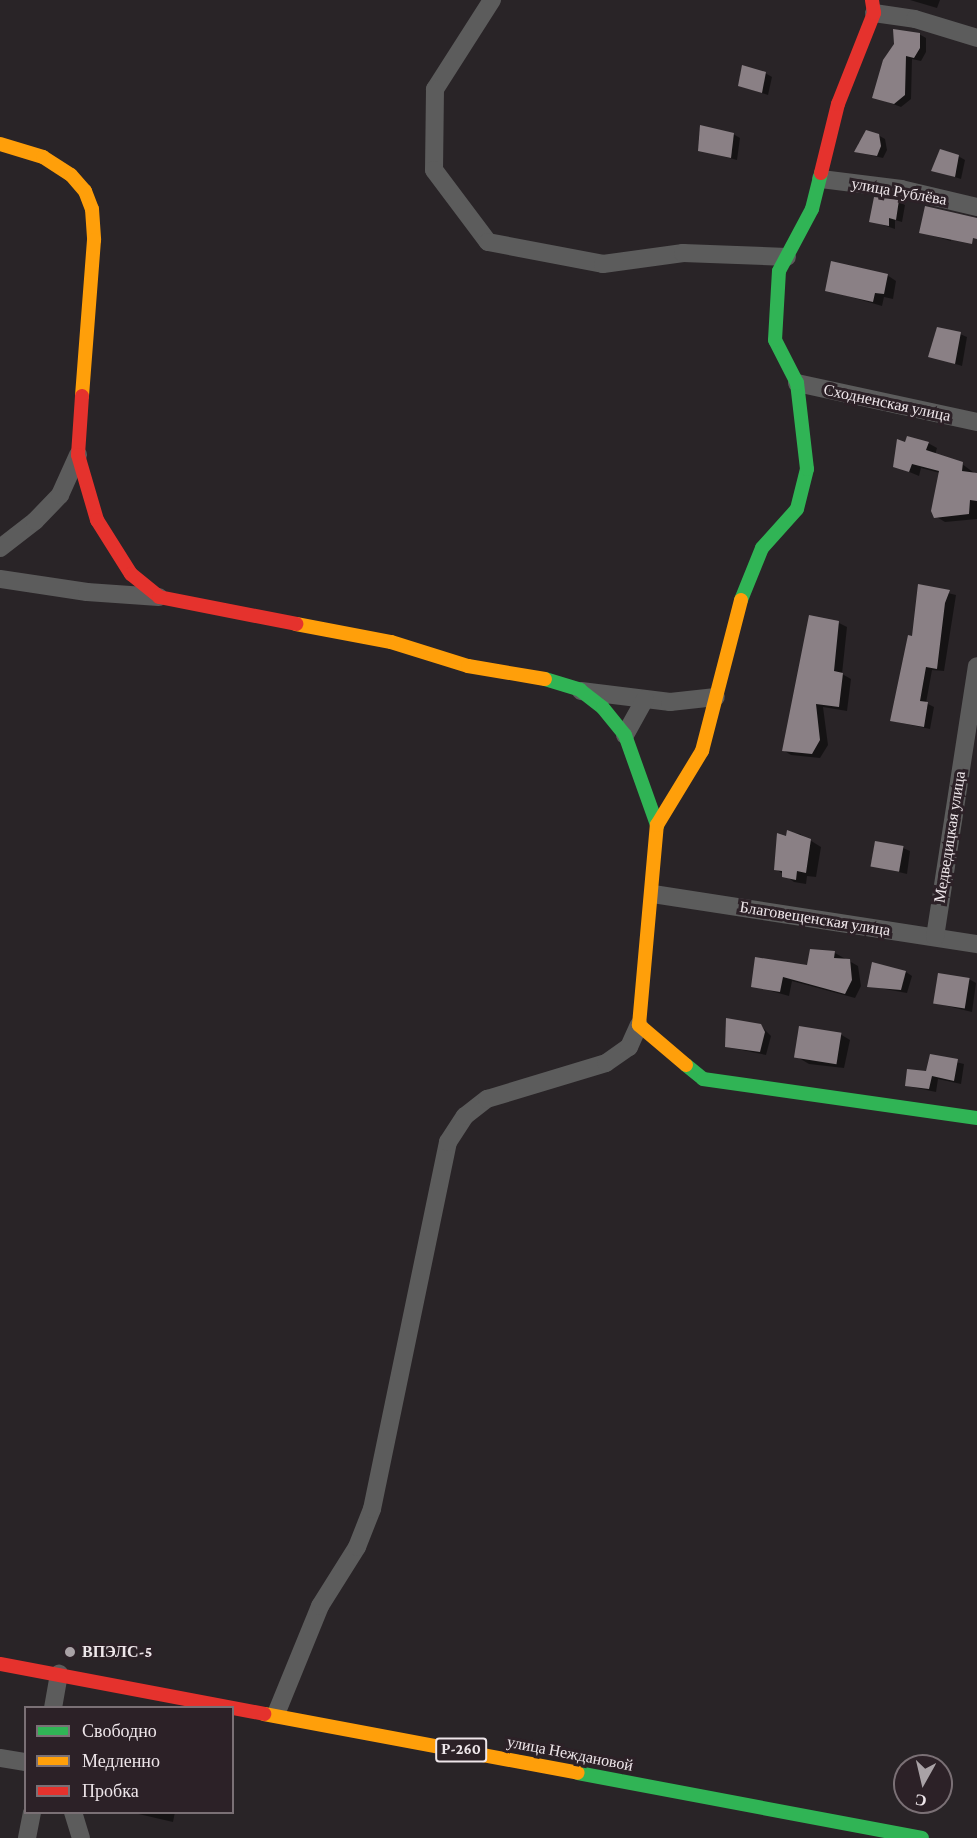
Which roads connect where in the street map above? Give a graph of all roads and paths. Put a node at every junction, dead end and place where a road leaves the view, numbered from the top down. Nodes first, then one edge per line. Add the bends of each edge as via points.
1 (492, 0) edge
2 (873, 7) edge
3 (977, 38) edge
4 (0, 144) edge
5 (821, 180) junction
6 (977, 207) edge
7 (787, 257) junction
8 (797, 383) junction
9 (977, 422) edge
10 (78, 454) junction
11 (0, 548) edge
12 (0, 579) edge
13 (159, 597) junction
14 (977, 666) edge
15 (580, 690) junction
16 (716, 697) junction
17 (645, 699) junction
18 (625, 735) junction
19 (657, 825) junction
20 (653, 894) junction
21 (935, 938) junction
22 (977, 944) edge
23 (639, 1025) junction
24 (977, 1118) edge
25 (0, 1664) edge
26 (59, 1674) junction
27 (53, 1706) edge
28 (233, 1706) edge
29 (234, 1706) edge
30 (276, 1714) junction
31 (0, 1758) edge
32 (24, 1762) edge
33 (32, 1814) edge
34 (74, 1814) edge
35 (27, 1838) edge
36 (81, 1838) edge
37 (922, 1838) edge

1 - 7 street via 435,89 434,170 488,242 603,264 683,253
2 - 3 street
2 - 5 main road via 838,104
4 - 10 main road via 43,157 71,175 85,191 92,209 94,240
5 - 6 street, улица Рублёва via 901,189
5 - 7 main road via 812,209
7 - 8 main road via 779,271 775,340
8 - 9 street, Сходненская улица
8 - 16 main road via 807,469 797,509 762,548 736,611
10 - 11 street via 60,495
10 - 13 main road via 87,493 110,545 131,574
12 - 13 street via 87,592
13 - 15 main road via 391,642 468,666 557,681
14 - 21 street, Медведицкая улица
15 - 17 street
15 - 18 main road via 603,708
16 - 17 street via 693,702
16 - 19 main road via 702,751
17 - 18 street
18 - 19 main road
19 - 20 main road
20 - 21 street, Благовещенская улица
20 - 23 main road
21 - 22 street, Благовещенская улица
23 - 24 main road via 704,1079
23 - 30 street via 629,1047 606,1063 487,1099 465,1116 448,1142 372,1509 357,1547 320,1606
25 - 26 main road, улица Неждановой / Р-260
26 - 27 street
26 - 28 main road, улица Неждановой / Р-260
29 - 30 main road, улица Неждановой / Р-260
30 - 37 main road, улица Неждановой / Р-260
31 - 32 street
33 - 35 street
34 - 36 street

